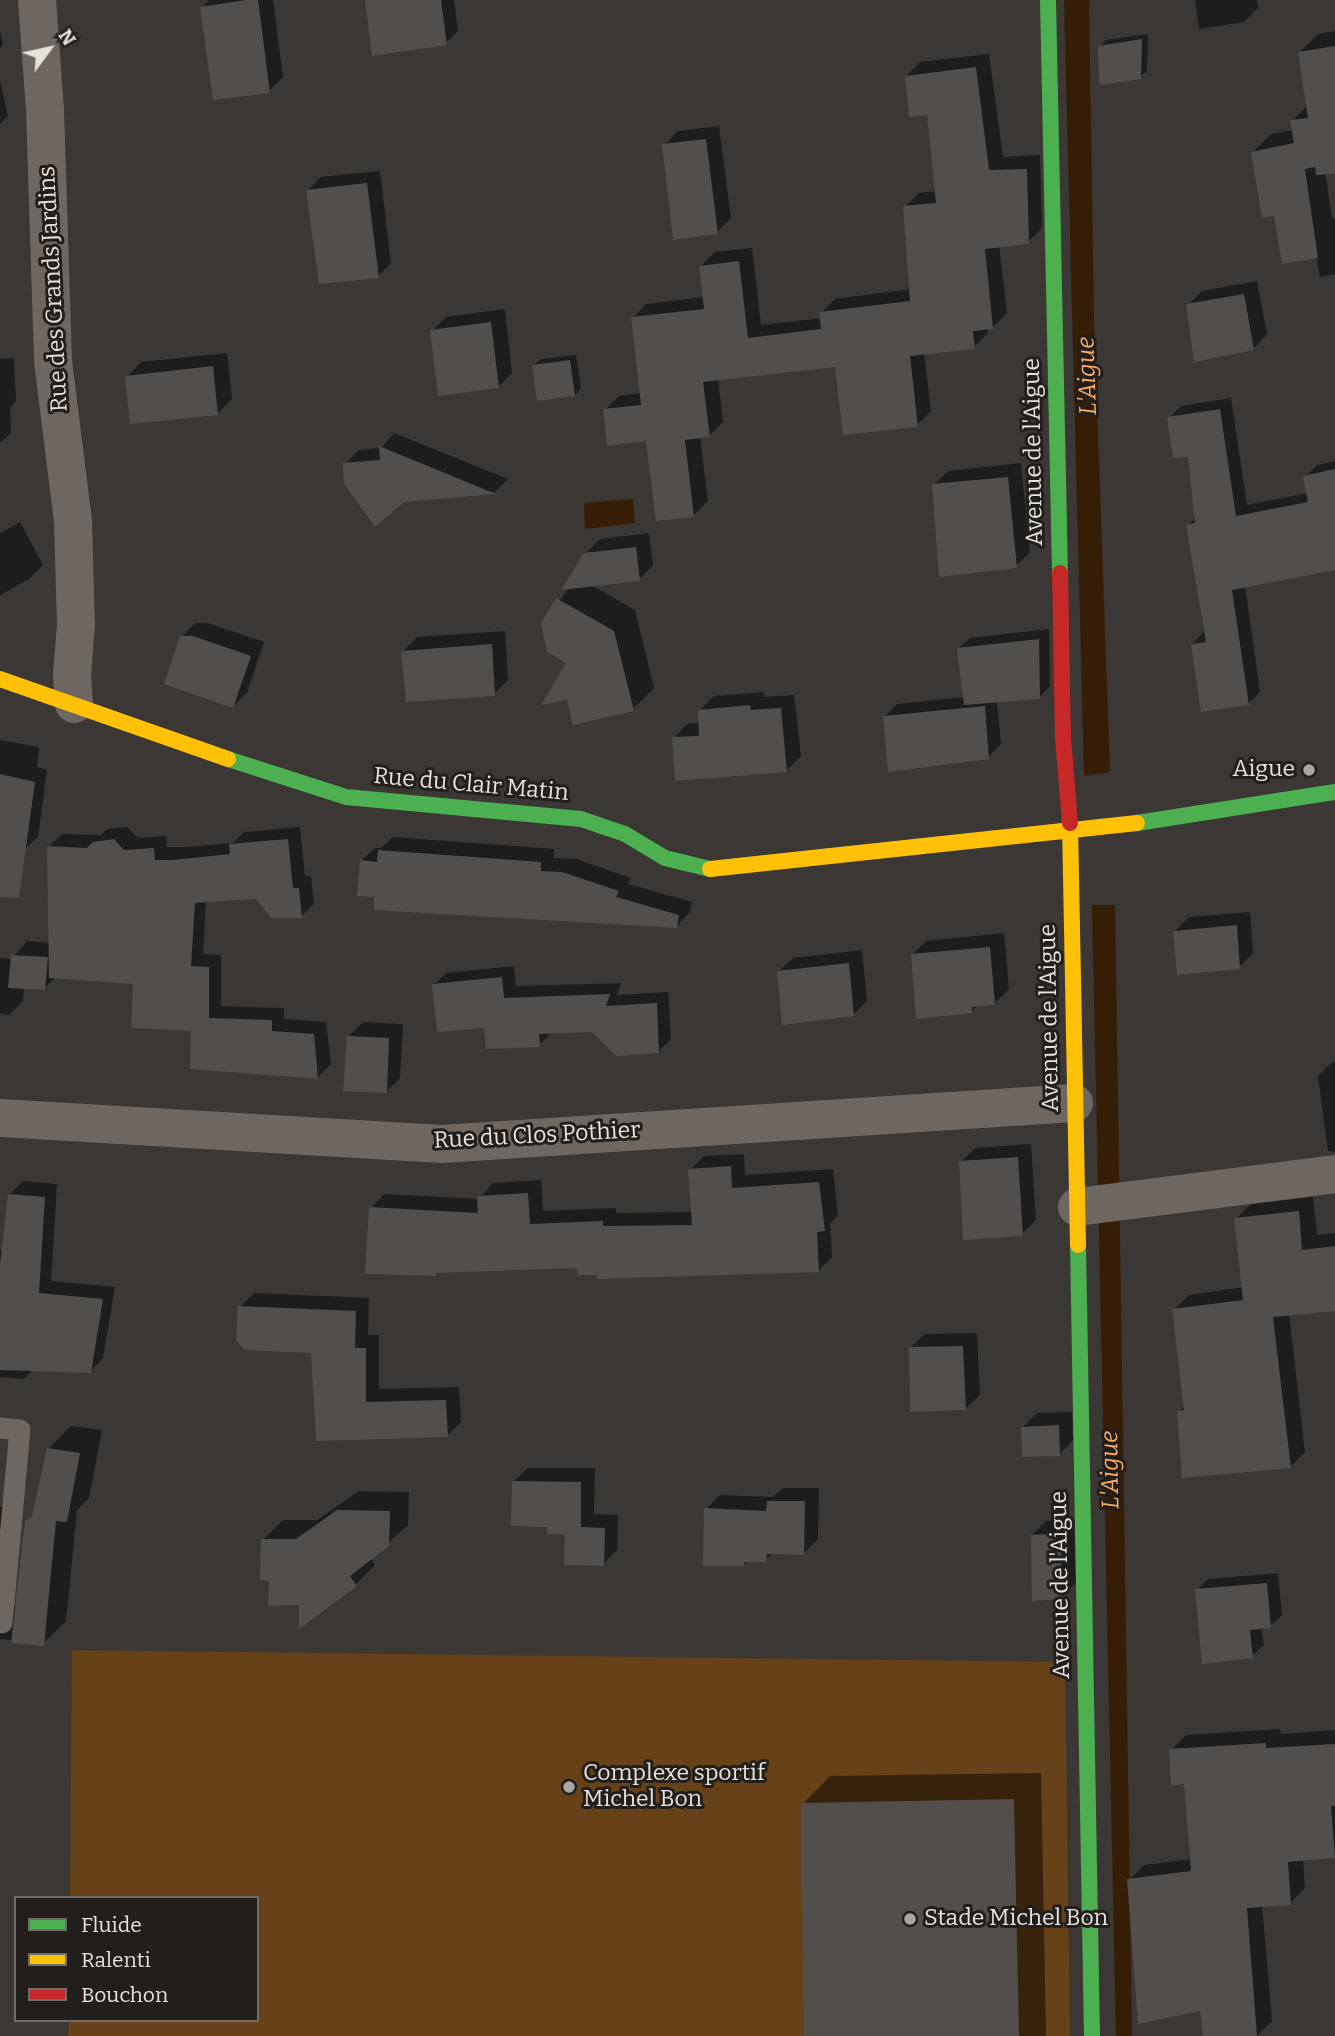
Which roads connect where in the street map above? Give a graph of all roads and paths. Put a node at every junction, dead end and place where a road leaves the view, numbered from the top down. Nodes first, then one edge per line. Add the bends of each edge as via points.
1 (37, 0) edge
2 (1048, 0) edge
3 (0, 679) edge
4 (74, 704) junction
5 (1335, 792) edge
6 (1070, 829) junction
7 (1074, 1103) junction
8 (0, 1118) edge
9 (1335, 1174) edge
10 (1099, 1205) junction
11 (0, 1429) edge
12 (2, 1623) dead end
13 (1092, 2036) edge

1 - 4 street, Rue des Grands Jardins via 53,361 73,521
2 - 6 street, Avenue de l'Aigue via 1063,738
3 - 4 street, Rue du Clair Matin
4 - 6 street, Rue du Clair Matin via 259,771 346,797 581,818 625,834 665,858 710,869
5 - 6 street, Rue du Clair Matin
6 - 7 street, Avenue de l'Aigue
7 - 8 street, Rue du Clos Pothier via 442,1144
7 - 10 street, Avenue de l'Aigue
9 - 10 street
10 - 13 street, Avenue de l'Aigue
11 - 12 lane via 20,1430

